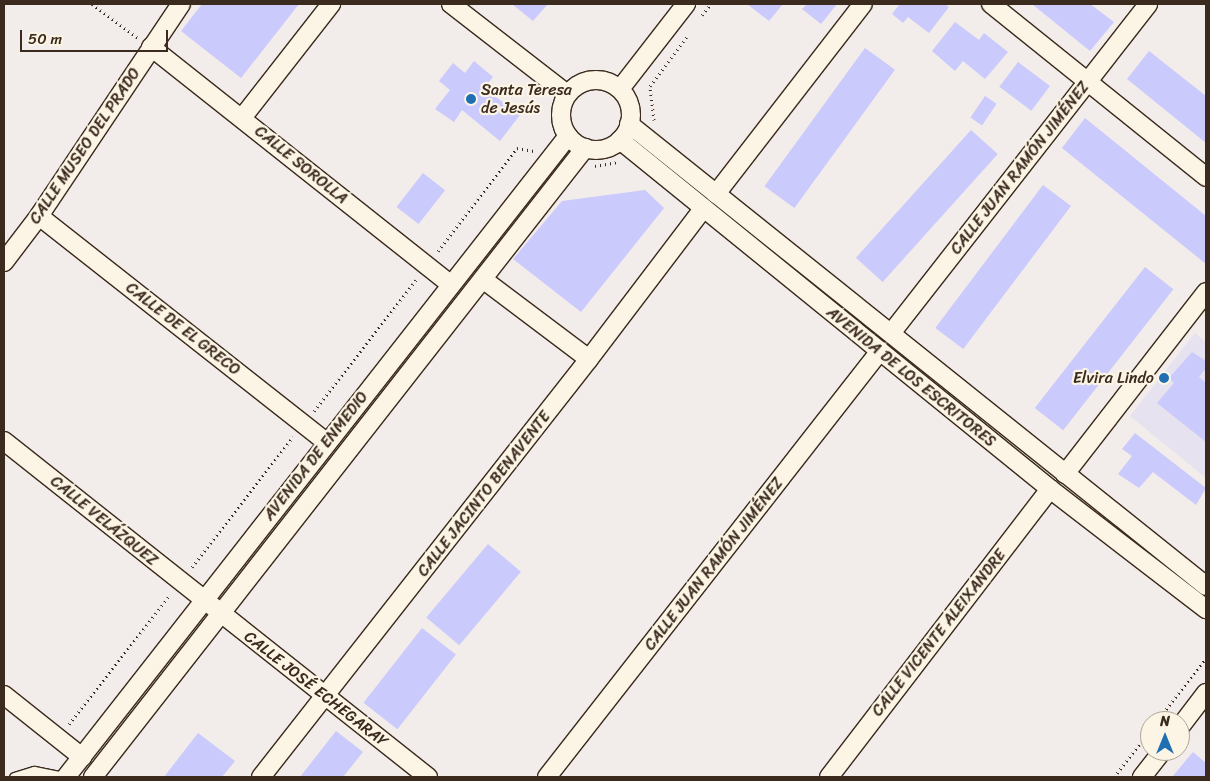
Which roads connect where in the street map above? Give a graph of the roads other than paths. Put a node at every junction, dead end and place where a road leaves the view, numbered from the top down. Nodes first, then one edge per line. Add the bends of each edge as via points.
1 (182, 4) edge
2 (331, 4) edge
3 (451, 4) edge
4 (686, 4) edge
5 (863, 4) edge
6 (991, 4) edge
7 (1148, 4) edge
8 (151, 47) junction
9 (1088, 80) junction
10 (620, 89) junction
11 (567, 94) junction
12 (242, 118) junction
13 (629, 124) junction
14 (568, 136) junction
15 (620, 140) junction
16 (585, 148) junction
17 (1206, 177) edge
18 (716, 194) junction
19 (703, 208) junction
20 (40, 216) junction
21 (4, 262) edge
22 (484, 280) junction
23 (450, 284) junction
24 (1206, 292) edge
25 (892, 332) junction
26 (880, 351) junction
27 (589, 359) junction
28 (4, 441) edge
29 (326, 442) junction
30 (1065, 474) junction
31 (1050, 489) junction
32 (1206, 586) edge
33 (204, 601) junction
34 (1206, 609) edge
35 (220, 613) junction
36 (1206, 693) edge
37 (4, 695) edge
38 (326, 696) junction
39 (1190, 715) edge
40 (82, 757) junction
41 (1154, 761) edge
42 (14, 777) edge
43 (66, 777) edge
44 (93, 777) edge
45 (261, 777) edge
46 (428, 777) edge
47 (547, 777) edge
48 (828, 777) edge
49 (1142, 777) edge

1 - 8 street, CALLE MUSEO DEL PRADO
2 - 12 street
3 - 11 street
4 - 10 street
5 - 18 street
6 - 9 street
7 - 9 street, CALLE JUAN RAMÓN JIMÉNEZ
8 - 12 street, CALLE SOROLLA
8 - 20 street, CALLE MUSEO DEL PRADO
9 - 17 street
9 - 25 street, CALLE JUAN RAMÓN JIMÉNEZ
10 - 11 street via 597,80 585,81
10 - 13 street via 629,104
11 - 14 street via 561,115
12 - 23 street, CALLE SOROLLA
13 - 15 street
13 - 18 street, AVENIDA DE LOS ESCRITORES
14 - 16 street
14 - 23 street, AVENIDA DE ENMEDIO
15 - 16 street via 604,149
15 - 19 street, AVENIDA DE LOS ESCRITORES
16 - 22 street, AVENIDA DE ENMEDIO
18 - 25 street, AVENIDA DE LOS ESCRITORES
19 - 26 street, AVENIDA DE LOS ESCRITORES
19 - 27 street, CALLE JACINTO BENAVENTE
20 - 21 street, CALLE MUSEO DEL PRADO
20 - 29 street, CALLE DE EL GRECO
22 - 27 street
22 - 35 street, AVENIDA DE ENMEDIO
23 - 29 street, AVENIDA DE ENMEDIO
24 - 30 street
25 - 30 street, AVENIDA DE LOS ESCRITORES
26 - 31 street, AVENIDA DE LOS ESCRITORES
26 - 47 street, CALLE JUAN RAMÓN JIMÉNEZ
27 - 38 street, CALLE JACINTO BENAVENTE
28 - 33 street, CALLE VELÁZQUEZ
29 - 33 street, AVENIDA DE ENMEDIO
30 - 32 street, AVENIDA DE LOS ESCRITORES
31 - 34 street, AVENIDA DE LOS ESCRITORES
31 - 48 street, CALLE VICENTE ALEIXANDRE
33 - 35 street, CALLE JOSÉ ECHEGARAY
33 - 40 street, AVENIDA DE ENMEDIO
35 - 38 street, CALLE JOSÉ ECHEGARAY
35 - 44 street, AVENIDA DE ENMEDIO
36 - 39 street
37 - 40 street
38 - 45 street, CALLE JACINTO BENAVENTE
38 - 46 street, CALLE JOSÉ ECHEGARAY
40 - 43 street, AVENIDA DE ENMEDIO
41 - 49 street
42 - 43 lane, AVENIDA DE ENMEDIO via 34,771

